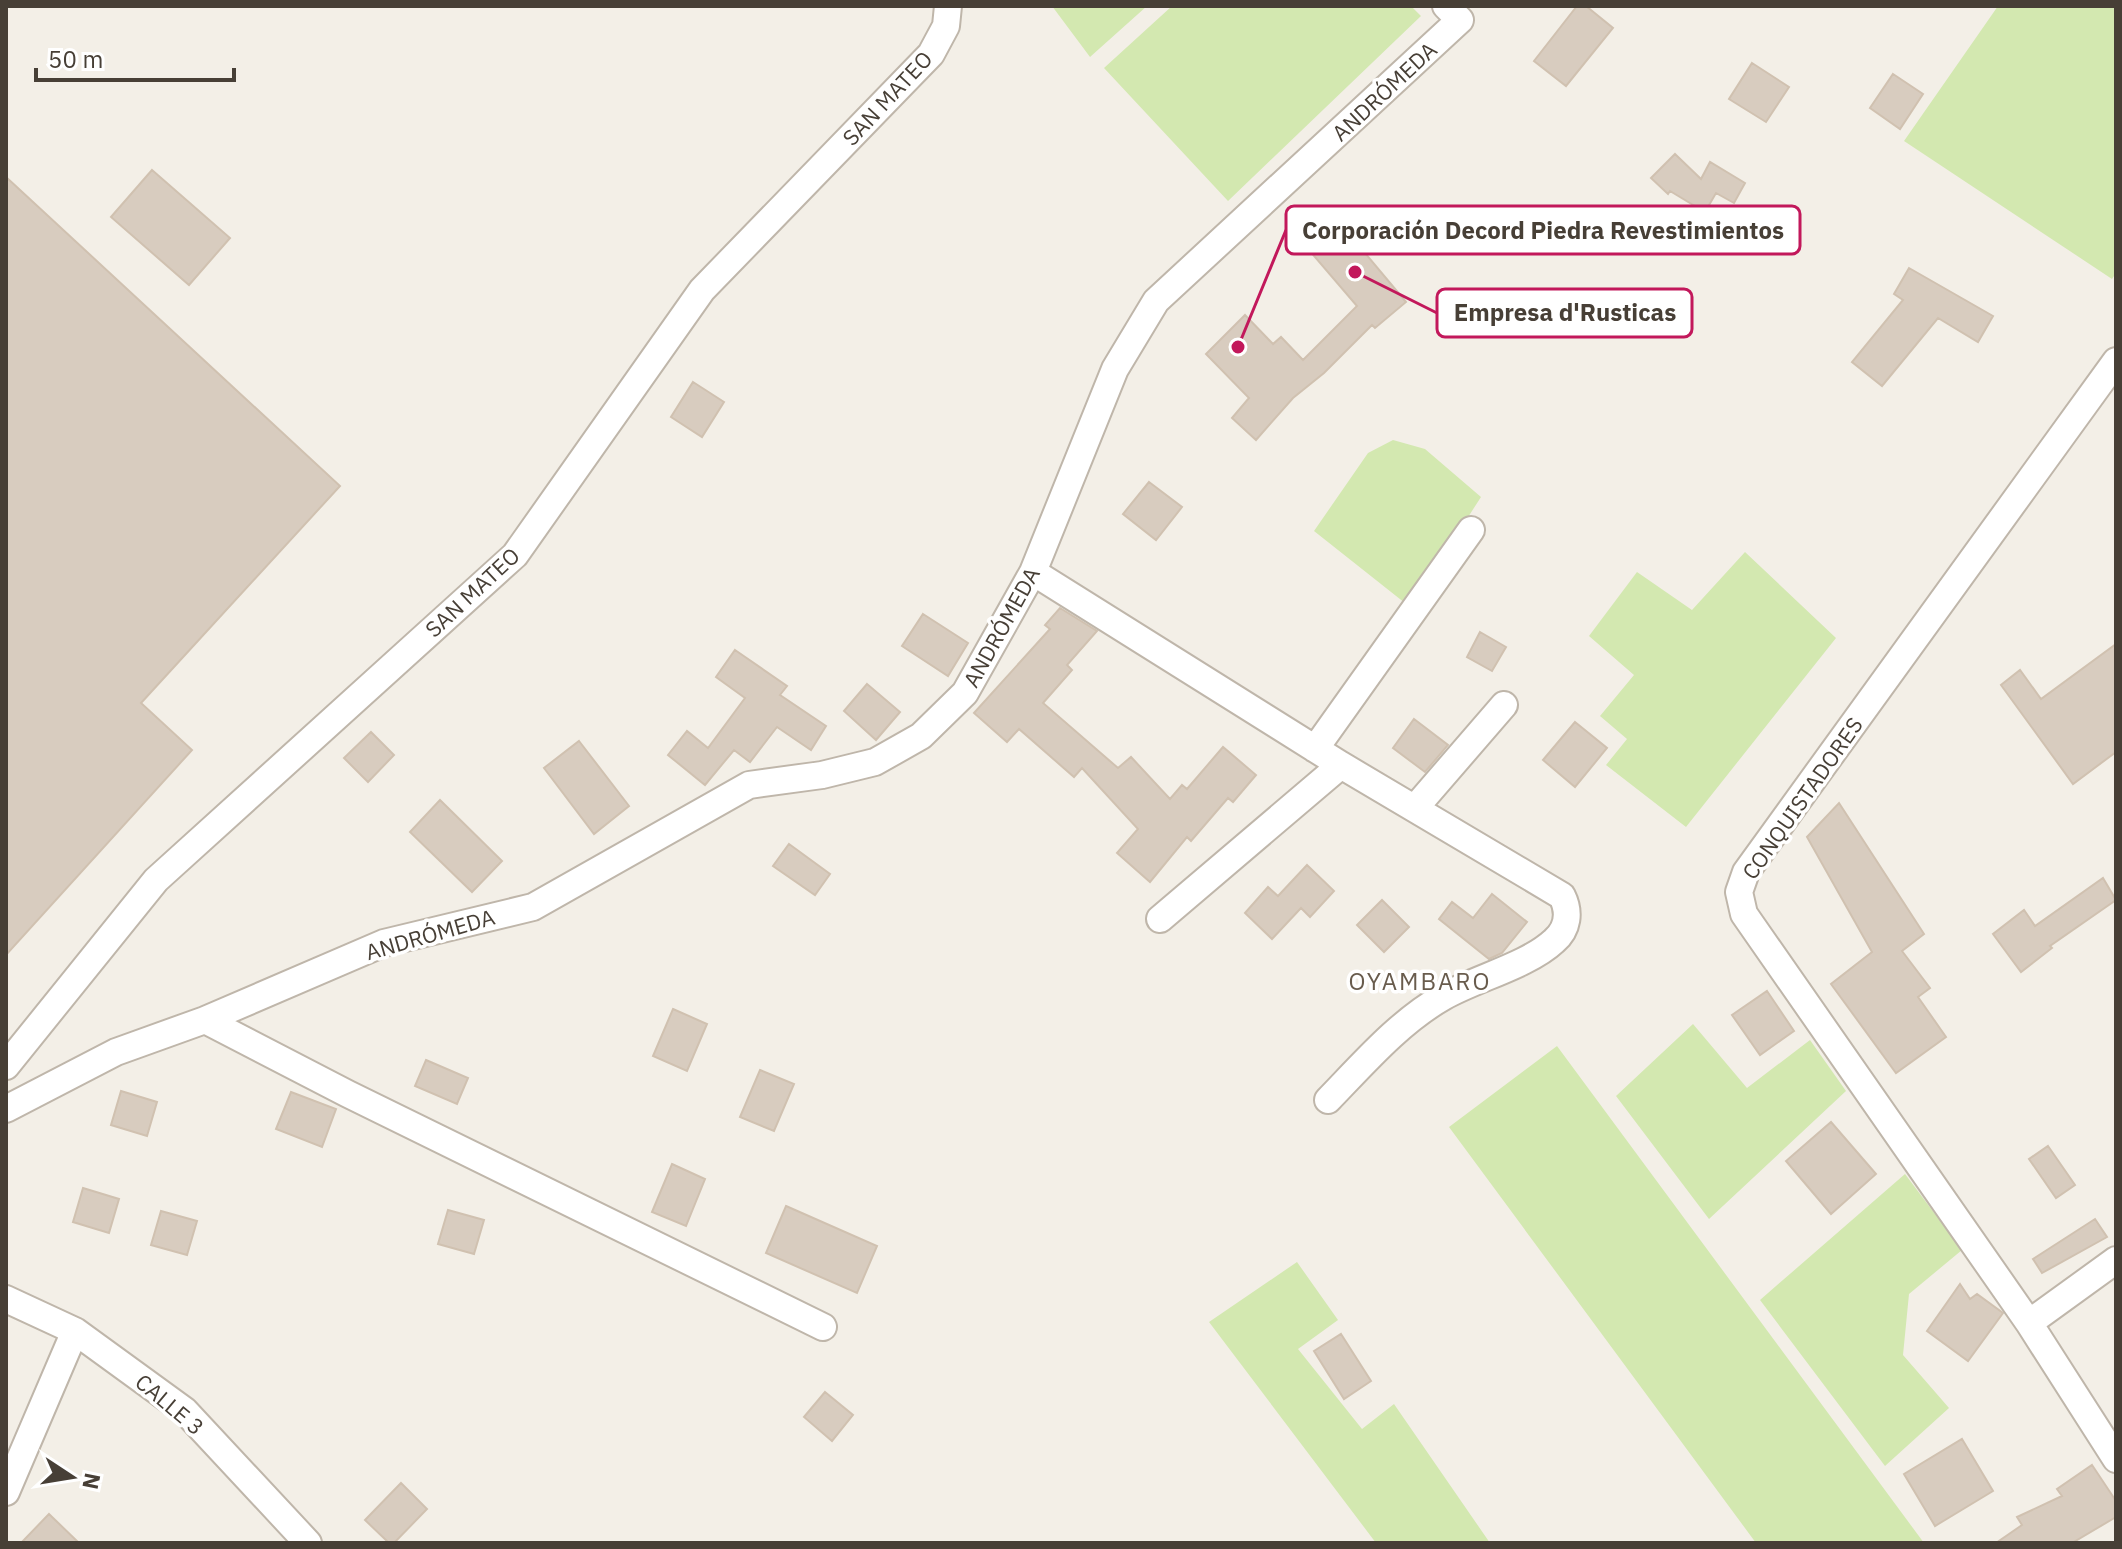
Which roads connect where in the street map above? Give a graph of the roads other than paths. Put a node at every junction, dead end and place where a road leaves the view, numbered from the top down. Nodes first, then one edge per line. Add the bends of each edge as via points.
1 (948, 6) edge
2 (1446, 6) edge
3 (2116, 361) edge
4 (1471, 530) dead end
5 (1033, 572) junction
6 (1504, 705) dead end
7 (1315, 749) junction
8 (1341, 765) junction
9 (1415, 808) junction
10 (1160, 919) dead end
11 (205, 1020) junction
12 (6, 1066) edge
13 (1328, 1100) dead end
14 (6, 1109) edge
15 (2116, 1260) edge
16 (6, 1299) edge
17 (2029, 1323) junction
18 (823, 1327) dead end
19 (75, 1331) junction
20 (2116, 1459) edge
21 (6, 1492) edge
22 (308, 1543) edge

1 - 12 street, SAN MATEO via 946,26 931,54 702,290 515,555 156,880
2 - 5 street, ANDRÓMEDA via 1460,20 1156,301 1115,369
3 - 17 street, CONQUISTADORES via 1746,872 1739,892 1744,914
4 - 7 street
5 - 7 street
5 - 11 street, ANDRÓMEDA via 965,693 921,736 875,762 749,785 533,907 384,943
6 - 9 street
7 - 8 street
8 - 9 street
8 - 10 street
9 - 13 street via 1562,896 1567,923 1555,941 1440,998 1392,1036
11 - 14 street, ANDRÓMEDA via 116,1052
11 - 18 street
15 - 17 street
16 - 19 street, CALLE 3
17 - 20 street, CONQUISTADORES
19 - 21 street
19 - 22 street, CALLE 3 via 185,1411

